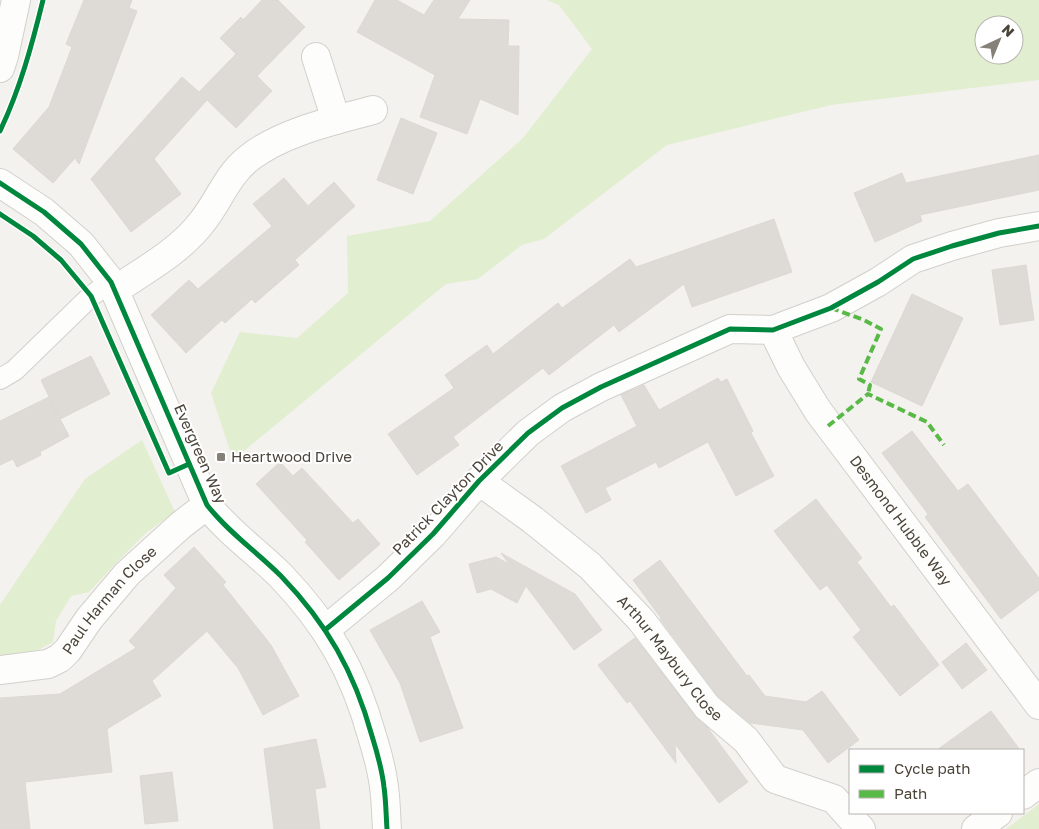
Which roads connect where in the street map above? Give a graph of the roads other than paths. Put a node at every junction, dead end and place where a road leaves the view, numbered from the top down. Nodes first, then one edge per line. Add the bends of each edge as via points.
1 (16, 0) edge
2 (316, 58) dead end
3 (0, 68) edge
4 (373, 110) dead end
5 (336, 120) junction
6 (0, 183) edge
7 (1039, 226) edge
8 (113, 286) junction
9 (773, 330) junction
10 (0, 379) edge
11 (479, 481) junction
12 (207, 505) junction
13 (325, 630) junction
14 (0, 670) edge
15 (1039, 705) edge
16 (1039, 783) edge
17 (1024, 794) edge
18 (997, 814) edge
19 (387, 829) edge
20 (861, 829) edge
21 (976, 829) edge

1 - 3 street
2 - 5 street
4 - 5 street
5 - 8 street via 278,140 249,158 226,183 202,222 173,250
6 - 8 street, Evergreen Way via 44,212 81,244
7 - 9 street, Patrick Clayton Drive via 999,233 913,260 831,308
8 - 10 lane via 91,296 15,370
8 - 12 street, Evergreen Way
9 - 11 street, Patrick Clayton Drive via 730,329 601,387 562,408 528,433
9 - 15 street, Desmond Hubble Way via 818,411
11 - 13 street, Patrick Clayton Drive via 433,534 388,578
11 - 20 street, Arthur Maybury Close via 590,566 640,620 707,707 746,740 775,779 834,799
12 - 13 street, Evergreen Way via 227,528 282,578
12 - 14 street, Paul Harman Close via 127,574 60,658 48,664
13 - 19 street, Evergreen Way via 348,668 363,703 384,787
16 - 17 street
18 - 21 street

